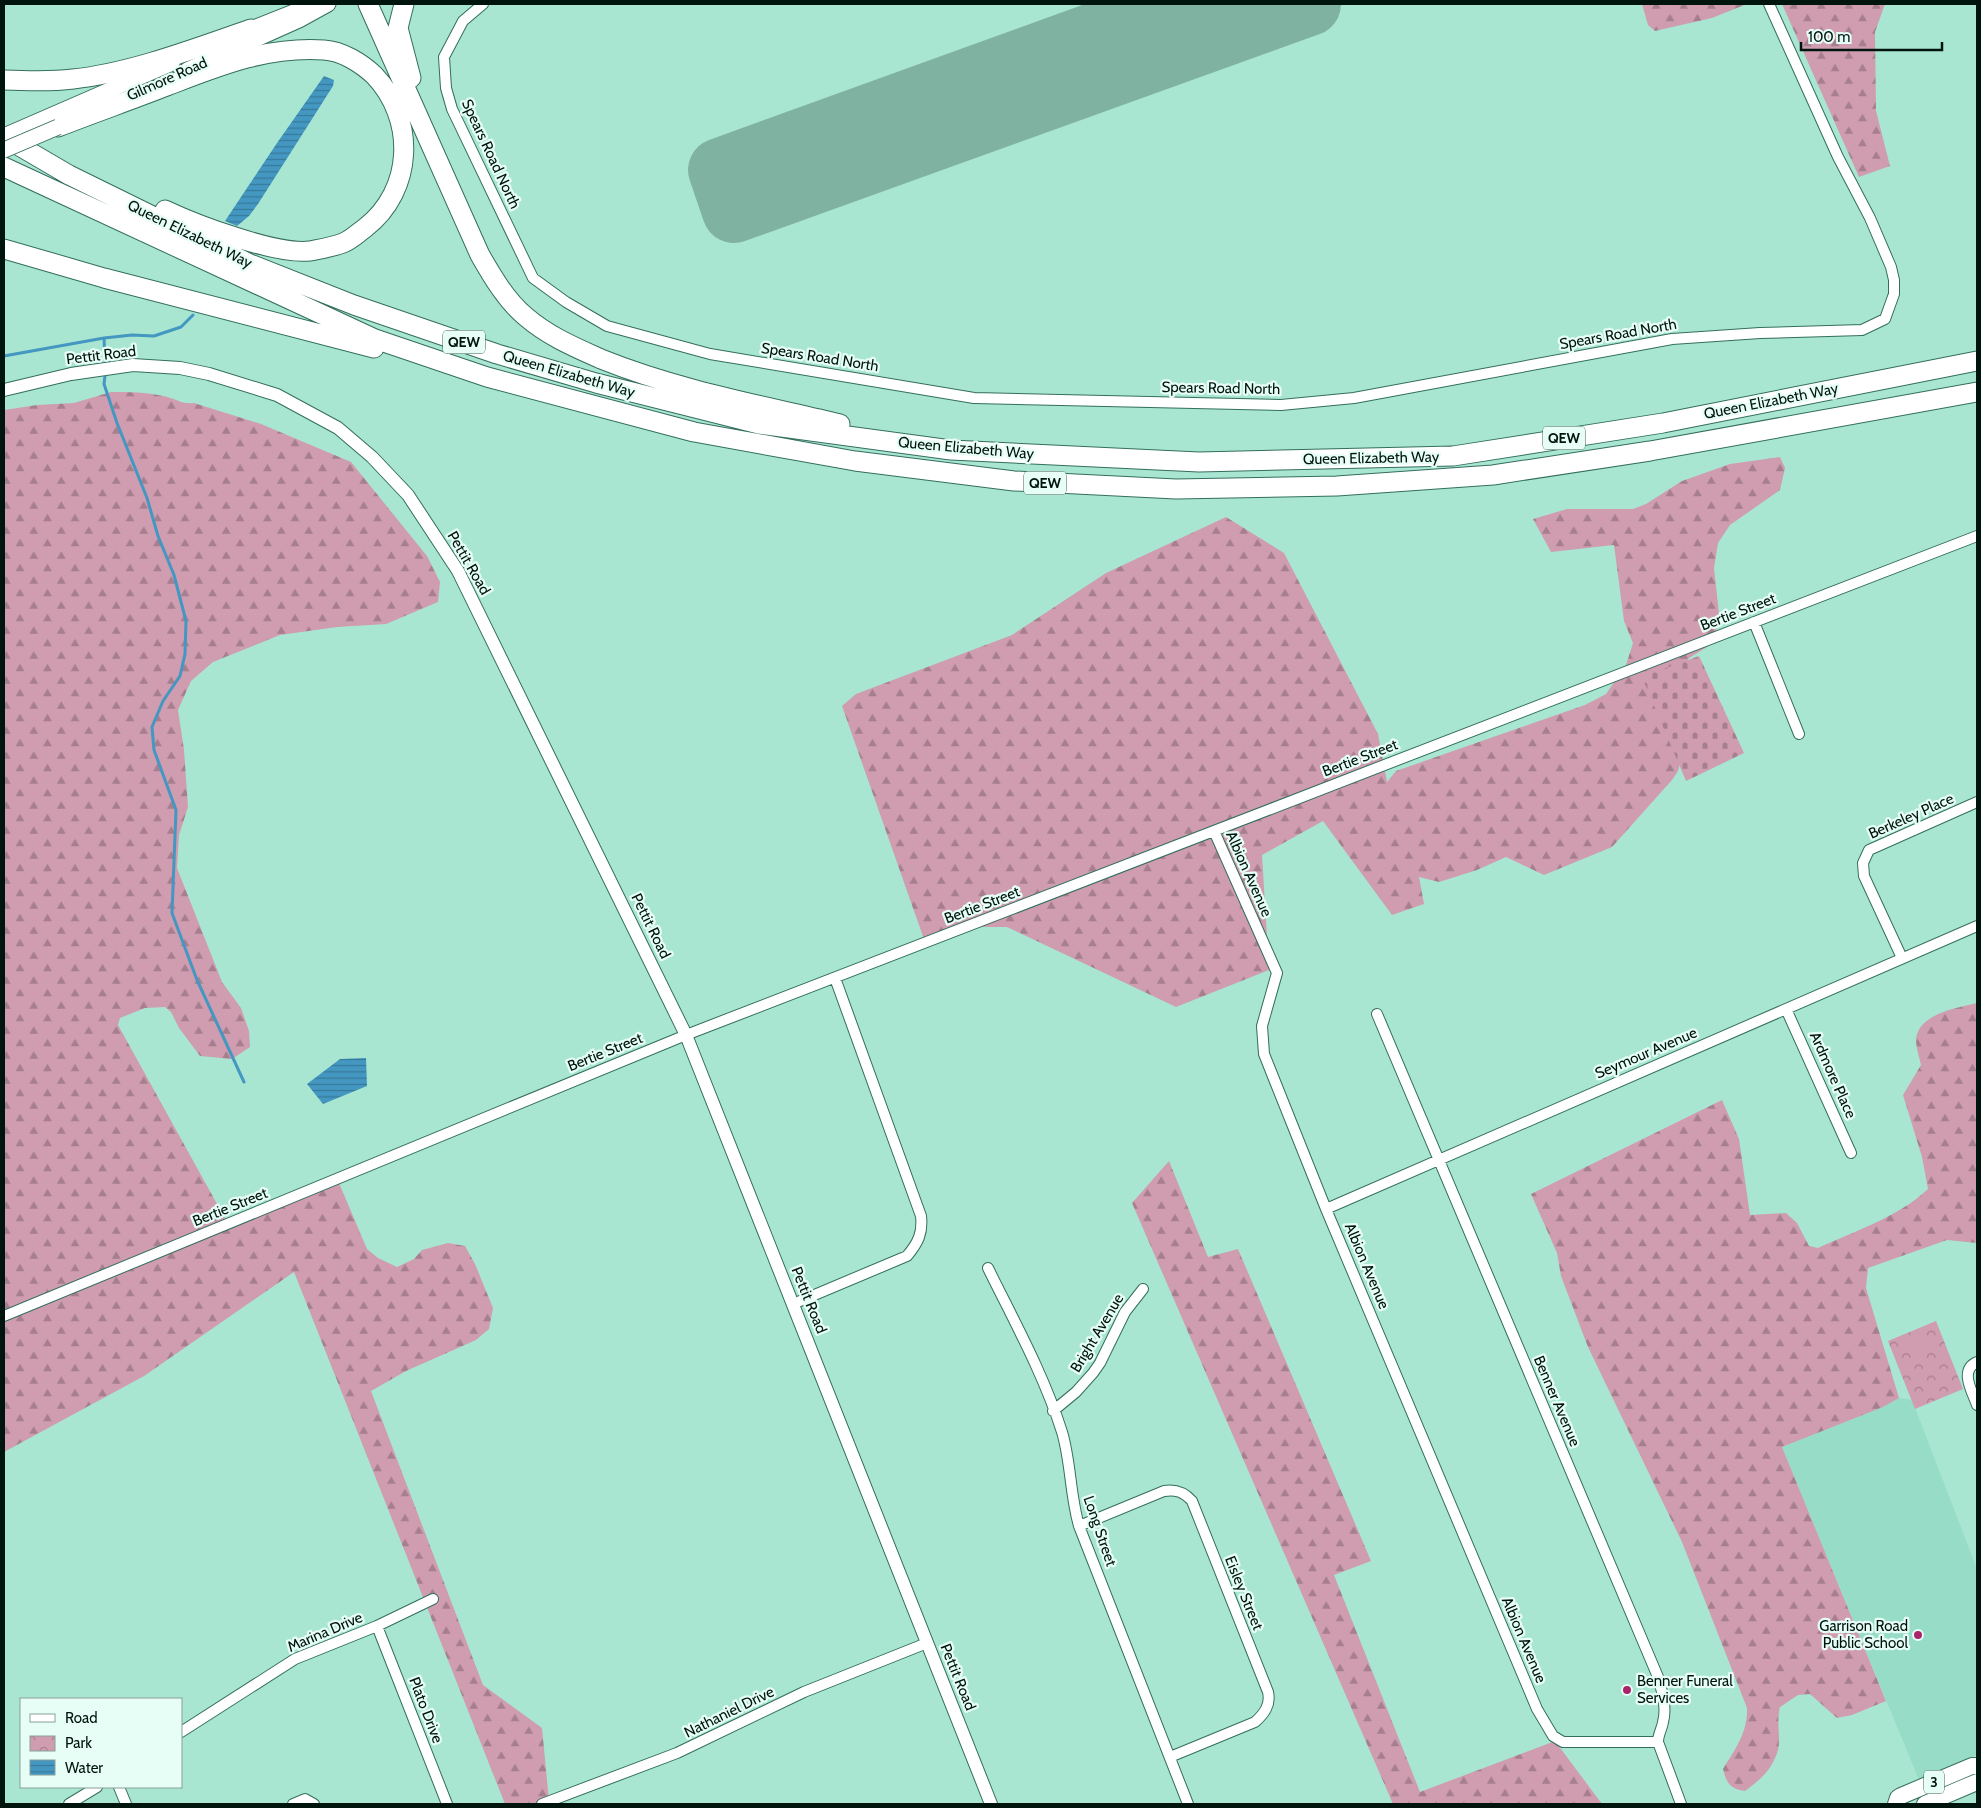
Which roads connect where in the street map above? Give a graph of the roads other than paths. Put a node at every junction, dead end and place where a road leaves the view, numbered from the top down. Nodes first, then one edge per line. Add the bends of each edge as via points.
1 (300, 4) edge
2 (314, 4) edge
3 (328, 4) edge
4 (368, 4) edge
5 (404, 4) edge
6 (483, 4) edge
7 (1769, 4) edge
8 (287, 14) junction
9 (251, 29) junction
10 (4, 80) edge
11 (50, 123) junction
12 (424, 132) junction
13 (5, 141) edge
14 (4, 167) edge
15 (4, 249) edge
16 (1977, 361) edge
17 (488, 377) junction
18 (4, 390) edge
19 (1977, 392) edge
20 (951, 450) junction
21 (1977, 536) edge
22 (1754, 622) junction
23 (1799, 734) dead end
24 (1977, 802) edge
25 (1214, 831) junction
26 (1977, 926) edge
27 (1902, 958) junction
28 (835, 978) junction
29 (1786, 1009) junction
30 (1376, 1014) dead end
31 (686, 1035) junction
32 (1851, 1153) dead end
33 (1439, 1159) junction
34 (1326, 1209) junction
35 (988, 1268) dead end
36 (1143, 1288) dead end
37 (793, 1304) junction
38 (4, 1316) edge
39 (1973, 1365) edge
40 (1977, 1405) edge
41 (1053, 1411) junction
42 (1079, 1526) junction
43 (433, 1599) dead end
44 (377, 1626) junction
45 (927, 1643) junction
46 (182, 1731) edge
47 (1658, 1742) junction
48 (1170, 1757) junction
49 (1977, 1766) edge
50 (1977, 1782) edge
51 (95, 1788) edge
52 (119, 1788) edge
53 (69, 1804) edge
54 (126, 1804) edge
55 (293, 1804) edge
56 (314, 1804) edge
57 (447, 1804) edge
58 (542, 1804) edge
59 (991, 1804) edge
60 (1188, 1804) edge
61 (1681, 1804) edge
62 (1896, 1804) edge
63 (1925, 1804) edge

1 - 8 main road
2 - 8 main road, Gilmore Road
3 - 11 main road, Gilmore Road via 299,20
4 - 12 highway
5 - 12 highway via 398,28
6 - 7 street, Spears Road North via 463,22 444,57 446,88 452,109 533,278 607,326 710,354 974,398 1281,405 1354,398 1672,339 1862,330 1885,319 1894,294 1891,267
8 - 9 main road, Gilmore Road
9 - 10 highway via 172,56 85,77 39,82
9 - 11 main road, Gilmore Road
11 - 13 main road, Gilmore Road, bridge
11 - 13 highway via 249,57 286,50 326,50 348,57 383,85 396,106 403,129 404,152 401,175 394,192 374,220 344,242 308,251 257,244 175,215
12 - 20 highway via 495,281 524,316 564,343 631,371 680,386
13 - 20 highway, Queen Elizabeth Way / QEW via 250,264 354,305 497,354 759,424
14 - 17 highway, Queen Elizabeth Way / QEW via 375,339
15 - 17 highway
16 - 20 highway, Queen Elizabeth Way / QEW via 1662,422 1452,456 1199,462
17 - 19 highway, Queen Elizabeth Way / QEW via 694,432 855,461 1014,481 1176,489 1337,486 1493,475
18 - 31 street, Pettit Road via 72,374 133,365 180,368 277,395 338,428 372,457 408,495 458,571
21 - 22 street, Bertie Street
22 - 23 street
22 - 25 street, Bertie Street
24 - 27 street, Berkeley Place via 1869,850 1863,863 1864,876
25 - 28 street, Bertie Street
25 - 34 street, Albion Avenue via 1277,973 1262,1026 1264,1054
26 - 27 street, Seymour Avenue
27 - 29 street, Seymour Avenue
28 - 31 street, Bertie Street
28 - 37 street via 922,1216 923,1228 918,1243 907,1256
29 - 32 street, Ardmore Place
29 - 33 street, Seymour Avenue
30 - 33 street, Benner Avenue
31 - 37 street, Pettit Road
31 - 38 street, Bertie Street
33 - 34 street, Seymour Avenue
33 - 47 street, Benner Avenue via 1658,1677 1665,1714
34 - 47 street, Albion Avenue via 1537,1709 1553,1736 1563,1742
35 - 41 street, Long Street
36 - 41 street, Bright Avenue via 1125,1312 1093,1373
37 - 45 street, Pettit Road
39 - 40 street via 1967,1373
41 - 42 street, Long Street via 1062,1433
42 - 48 street, Long Street
42 - 48 street, Eisley Street via 1164,1491 1176,1490 1187,1495 1268,1692 1268,1707 1255,1722
43 - 44 street, Marina Drive
44 - 46 street, Marina Drive via 295,1659
44 - 57 street, Plato Drive
45 - 58 street, Nathaniel Drive via 804,1692 677,1753
45 - 59 street, Pettit Road
47 - 61 street
48 - 60 street, Long Street
49 - 62 main road, 3 via 1899,1797
50 - 63 main road, 3
51 - 53 street
52 - 54 street
55 - 56 street via 305,1799

